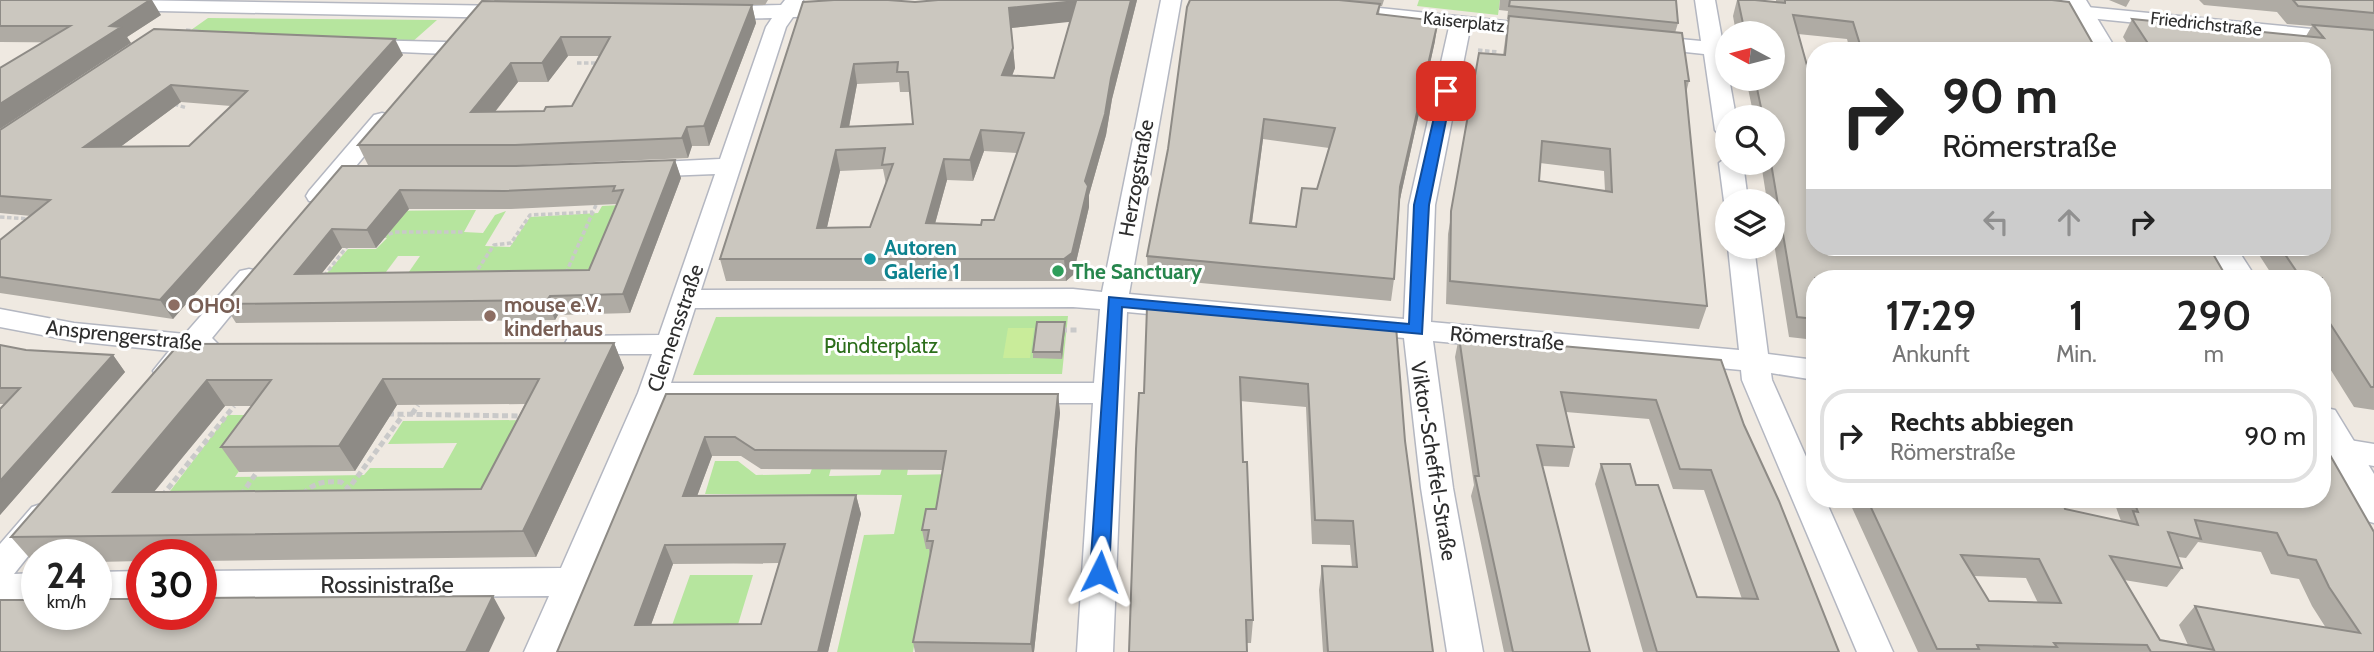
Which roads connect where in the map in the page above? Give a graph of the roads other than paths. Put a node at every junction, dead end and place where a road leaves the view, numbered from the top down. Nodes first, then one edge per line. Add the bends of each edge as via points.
1 (1171, 0) edge
2 (1705, 0) edge
3 (210, 3) edge
4 (104, 6) edge
5 (478, 6) edge
6 (2077, 6) edge
7 (790, 7) edge
8 (1397, 7) edge
9 (2030, 7) edge
10 (1326, 8) edge
11 (851, 9) edge
12 (532, 12) edge
13 (694, 13) edge
14 (1461, 21) junction
15 (178, 30) edge
16 (1569, 33) edge
17 (1628, 39) edge
18 (2374, 41) edge
19 (2099, 42) edge
20 (341, 45) edge
21 (446, 48) junction
22 (1714, 50) junction
23 (421, 75) edge
24 (395, 104) edge
25 (1723, 105) edge
26 (729, 166) junction
27 (621, 171) edge
28 (300, 218) edge
29 (265, 259) edge
30 (1742, 259) edge
31 (684, 299) junction
32 (1115, 301) junction
33 (0, 318) edge
34 (1417, 330) junction
35 (192, 344) junction
36 (669, 344) junction
37 (230, 345) edge
38 (558, 345) edge
39 (1752, 361) junction
40 (1806, 369) edge
41 (153, 389) edge
42 (653, 393) junction
43 (1109, 393) junction
44 (2340, 443) edge
45 (63, 494) edge
46 (1806, 494) edge
47 (1812, 508) edge
48 (2374, 508) edge
49 (0, 567) edge
50 (572, 582) junction
51 (217, 585) edge
52 (0, 587) edge
53 (21, 587) edge
54 (542, 652) edge
55 (1095, 652) edge
56 (1465, 652) edge
57 (1875, 652) edge

1 - 32 street, Herzogstraße
2 - 22 street
3 - 4 street
3 - 5 street
3 - 15 street
5 - 12 street
5 - 21 street
6 - 9 street, Friedrichstraße
6 - 18 street, Friedrichstraße
6 - 19 street
7 - 11 street
7 - 13 street
7 - 26 street, Clemensstraße via 776,27
8 - 10 street, Kaiserplatz
8 - 14 street, Kaiserplatz
14 - 16 street, Kaiserplatz
14 - 34 street, Viktor-Scheffel-Straße via 1422,205
17 - 22 street
20 - 21 street
21 - 23 street
22 - 25 street
24 - 28 street via 348,175
26 - 27 street
26 - 31 street, Clemensstraße
29 - 35 street
30 - 39 street
31 - 32 street
31 - 36 street, Clemensstraße
32 - 34 street, Römerstraße
32 - 43 street, Herzogstraße
33 - 35 street, Ansprengerstraße via 74,332
34 - 39 street, Römerstraße
34 - 56 street, Viktor-Scheffel-Straße via 1437,488
35 - 37 street, Ansprengerstraße
35 - 41 street
36 - 38 street
36 - 42 street, Clemensstraße
39 - 40 street, Römerstraße
39 - 46 street
42 - 43 street
42 - 50 street, Clemensstraße
43 - 55 street, Herzogstraße
44 - 48 street
45 - 49 street
47 - 57 street
50 - 51 street, Rossinistraße
50 - 54 street, Clemensstraße
52 - 53 street

